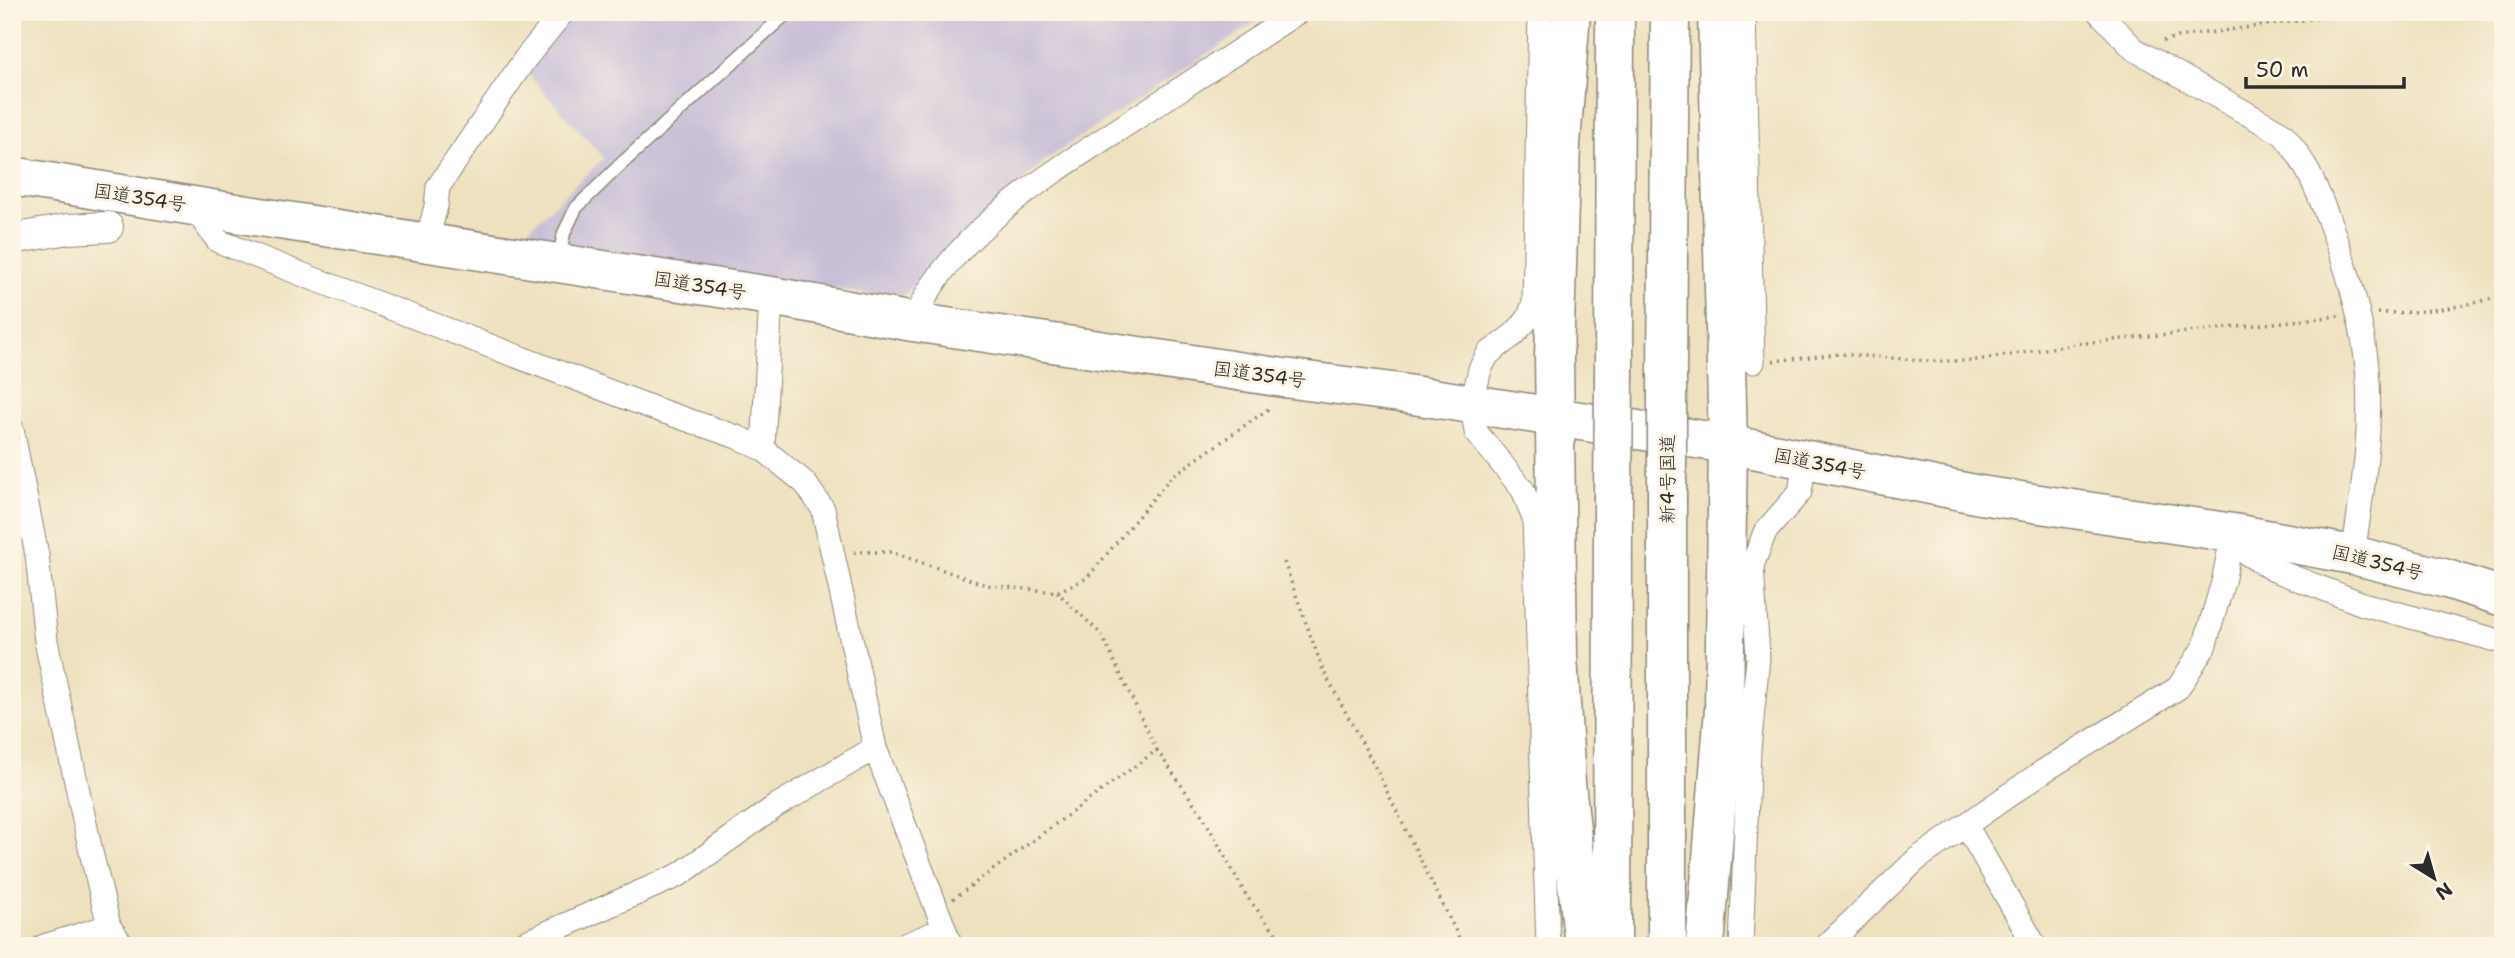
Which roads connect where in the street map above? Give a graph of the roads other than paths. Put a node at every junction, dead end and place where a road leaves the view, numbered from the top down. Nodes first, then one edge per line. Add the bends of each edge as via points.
1 (563, 12) edge
2 (788, 12) edge
3 (1298, 12) edge
4 (1540, 12) edge
5 (1571, 12) edge
6 (1615, 12) edge
7 (1670, 12) edge
8 (1717, 12) edge
9 (1744, 12) edge
10 (2099, 12) edge
11 (12, 176) edge
12 (200, 207) junction
13 (108, 227) dead end
14 (12, 239) edge
15 (427, 241) junction
16 (558, 262) junction
17 (772, 296) junction
18 (913, 322) junction
19 (1753, 362) road end
20 (1472, 404) junction
21 (1556, 417) junction
22 (12, 429) edge
23 (1728, 444) junction
24 (763, 449) junction
25 (1805, 460) junction
26 (2233, 533) junction
27 (2353, 555) junction
28 (2503, 597) edge
29 (2503, 642) edge
30 (875, 748) junction
31 (1966, 825) junction
32 (109, 926) junction
33 (944, 928) edge
34 (44, 946) edge
35 (123, 946) edge
36 (517, 946) edge
37 (902, 946) edge
38 (1548, 946) edge
39 (1584, 946) edge
40 (1612, 946) edge
41 (1667, 946) edge
42 (1705, 946) edge
43 (1741, 946) edge
44 (1826, 946) edge
45 (2035, 946) edge

1 - 15 street via 525,59 438,187
2 - 16 lane via 576,208
3 - 18 street via 1002,210 923,298
4 - 20 street via 1534,303 1528,319 1488,354
5 - 21 highway via 1561,144
6 - 40 highway, bridge
7 - 41 highway, 新4号国道, bridge
8 - 23 highway
9 - 19 street
10 - 27 street via 2134,49 2283,134 2308,169 2342,252 2367,369 2365,479
11 - 12 highway, 国道354号
12 - 15 highway, 国道354号
12 - 24 street via 204,222 218,240
13 - 14 street
15 - 16 highway, 国道354号
16 - 17 highway, 国道354号
17 - 18 highway, 国道354号
17 - 24 street
18 - 20 highway, 国道354号
20 - 21 highway, 国道354号
20 - 38 street via 1476,432 1523,490 1534,519
21 - 23 highway, 国道354号
21 - 39 highway via 1558,656
22 - 32 street via 37,555 46,642
23 - 25 highway, 国道354号
23 - 42 highway via 1724,709
24 - 30 street via 805,483 823,509
25 - 26 highway, 国道354号 via 1980,495
25 - 43 street via 1800,492 1765,531 1752,566 1758,659 1749,750
26 - 27 highway, 国道354号
26 - 29 street via 2246,553 2272,569 2363,604
26 - 31 street via 2204,647 2178,688
27 - 28 highway, 国道354号
30 - 33 street
30 - 36 street via 776,806 679,875
31 - 44 street via 1917,859
31 - 45 street
32 - 34 street
32 - 35 street
33 - 37 street

